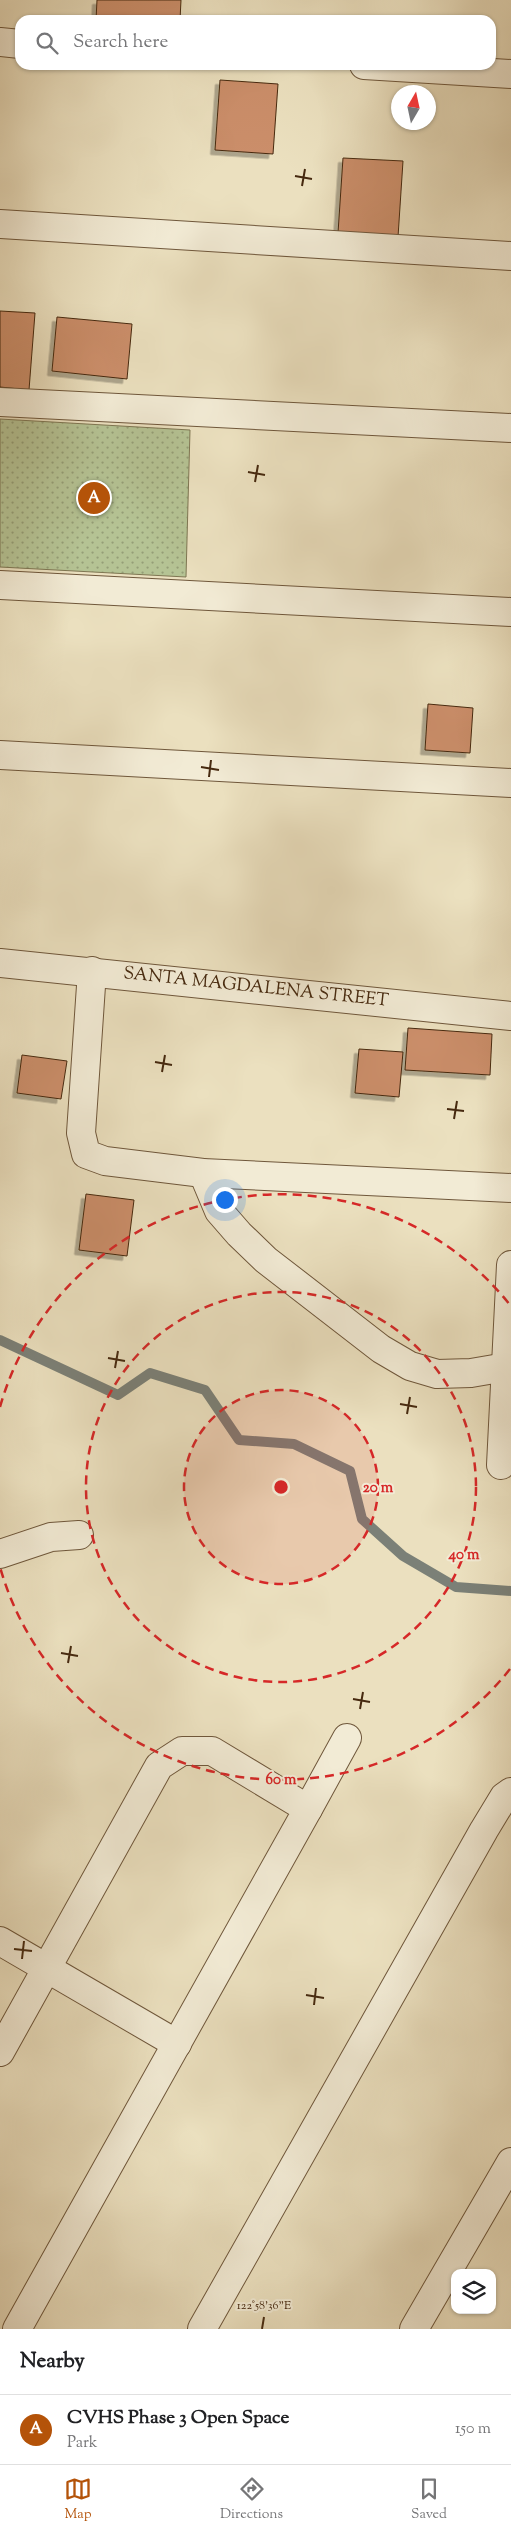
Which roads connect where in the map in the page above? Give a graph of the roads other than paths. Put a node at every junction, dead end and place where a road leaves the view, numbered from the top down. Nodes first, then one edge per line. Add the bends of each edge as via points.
1 (0, 42) edge
2 (15, 44) edge
3 (446, 70) edge
4 (511, 74) edge
5 (0, 224) edge
6 (511, 256) edge
7 (0, 402) edge
8 (511, 428) edge
9 (0, 584) edge
10 (511, 612) edge
11 (0, 755) edge
12 (511, 783) edge
13 (0, 963) edge
14 (92, 971) junction
15 (511, 1016) edge
16 (203, 1173) junction
17 (511, 1188) edge
18 (511, 1265) edge
19 (506, 1367) junction
20 (501, 1465) dead end
21 (80, 1535) dead end
22 (0, 1554) edge
23 (347, 1738) dead end
24 (511, 1792) edge
25 (308, 1810) junction
26 (0, 1941) edge
27 (46, 1968) junction
28 (177, 2044) junction
29 (0, 2052) edge
30 (511, 2162) edge
31 (17, 2329) edge
32 (202, 2329) edge
33 (414, 2329) edge

1 - 2 street
3 - 4 street
5 - 6 street
7 - 8 street
9 - 10 street
11 - 12 street
13 - 14 street, SANTA MAGDALENA STREET
14 - 15 street, SANTA MAGDALENA STREET
14 - 16 street via 81,1133 86,1154 105,1160
16 - 17 street
16 - 19 street via 219,1211 239,1234 266,1260 380,1348 410,1366 437,1374
18 - 19 street
19 - 20 street
21 - 22 street via 51,1537
23 - 25 street
24 - 32 street via 504,1797 484,1830
25 - 27 street via 212,1751 182,1751 159,1766
25 - 28 street
26 - 27 street
27 - 28 street
27 - 29 street
28 - 31 street
30 - 33 street

